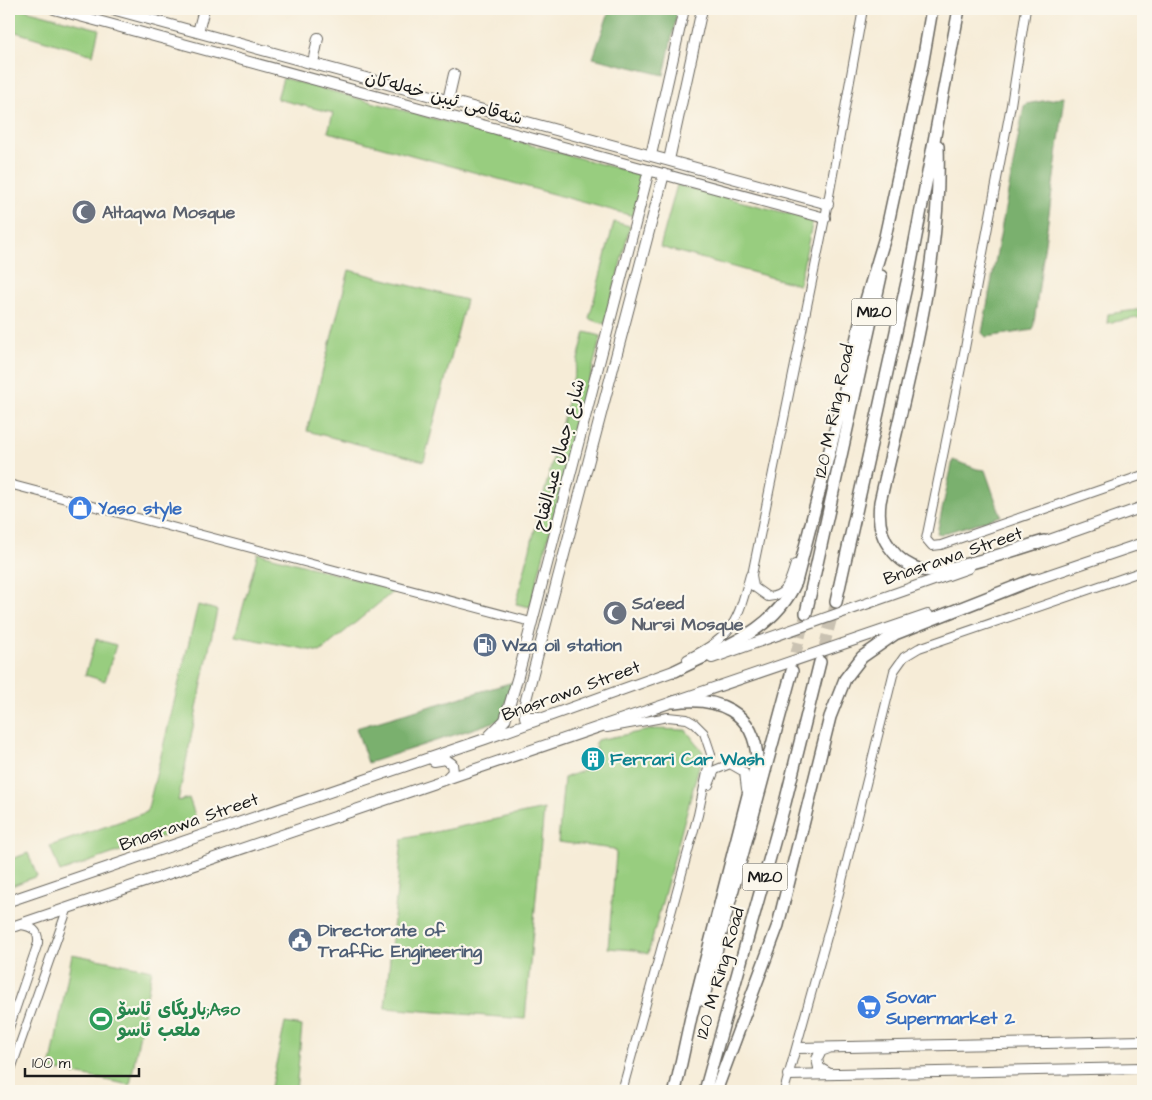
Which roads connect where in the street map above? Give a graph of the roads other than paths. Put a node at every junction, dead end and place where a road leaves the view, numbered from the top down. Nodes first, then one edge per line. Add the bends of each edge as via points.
1 (54, 9) edge
2 (112, 9) edge
3 (204, 9) edge
4 (684, 9) edge
5 (702, 9) edge
6 (863, 9) edge
7 (932, 9) edge
8 (959, 9) edge
9 (1026, 9) edge
10 (198, 32) junction
11 (318, 38) dead end
12 (923, 61) junction
13 (313, 63) junction
14 (454, 74) dead end
15 (366, 77) junction
16 (361, 92) junction
17 (448, 100) junction
18 (938, 126) junction
19 (651, 155) junction
20 (668, 160) junction
21 (650, 170) junction
22 (664, 174) junction
23 (828, 204) junction
24 (825, 218) junction
25 (578, 448) junction
26 (591, 451) junction
27 (1143, 475) edge
28 (9, 484) edge
29 (1143, 507) edge
30 (814, 510) junction
31 (760, 534) junction
32 (1044, 541) junction
33 (1143, 543) edge
34 (1143, 571) edge
35 (1032, 580) junction
36 (836, 602) tunnel mouth
37 (806, 613) tunnel mouth
38 (531, 622) junction
39 (820, 662) tunnel mouth
40 (675, 671) junction
41 (792, 671) tunnel mouth
42 (640, 683) junction
43 (674, 702) junction
44 (507, 712) junction
45 (523, 714) junction
46 (552, 715) junction
47 (595, 729) junction
48 (485, 739) junction
49 (400, 768) junction
50 (444, 780) junction
51 (698, 815) junction
52 (739, 838) junction
53 (9, 901) edge
54 (67, 910) junction
55 (20, 925) junction
56 (9, 928) edge
57 (9, 1028) edge
58 (1143, 1041) edge
59 (832, 1047) junction
60 (798, 1048) junction
61 (1143, 1068) edge
62 (832, 1074) junction
63 (788, 1075) junction
64 (9, 1076) edge
65 (622, 1091) edge
66 (676, 1091) edge
67 (705, 1091) edge
68 (716, 1091) edge
69 (784, 1091) edge

1 - 16 main road, شەقامی ئیبن خەلەکان
2 - 10 main road, شەقامی ئیبن خەلەکان
3 - 10 main road
4 - 19 main road
5 - 20 main road
6 - 23 street
7 - 12 highway, 120 M Ring Road / M120
8 - 18 highway, M120
9 - 27 street via 966,348 926,539 932,546 941,545
10 - 13 main road, شەقامی ئیبن خەلەکان
11 - 13 main road
12 - 30 highway via 885,237 862,310
12 - 37 highway, 120 M Ring Road / M120 via 873,316
13 - 15 main road, شەقامی ئیبن خەلەکان
14 - 17 main road
15 - 16 main road
15 - 17 main road, شەقامی ئیبن خەلەکان
16 - 21 main road, شەقامی ئیبن خەلەکان
17 - 19 main road, شەقامی ئیبن خەلەکان
18 - 32 highway via 940,189 934,249 880,502 880,527 896,556 922,570 942,569
18 - 36 highway, M120 via 893,348
19 - 20 main road, شەقامی ئیبن خەلەکان
20 - 23 main road, شەقامی ئیبن خەلەکان
21 - 22 main road, شەقامی ئیبن خەلەکان
21 - 25 main road, شارع جمال عبدالفتاح
22 - 24 main road, شەقامی ئیبن خەلەکان
22 - 26 main road, شارع جمال عبدالفتاح
23 - 24 street
24 - 31 street
25 - 26 main road
25 - 38 main road, شارع جمال عبدالفتاح
26 - 45 main road, شارع جمال عبدالفتاح
28 - 38 street
29 - 32 main road, Bnasrawa Street
30 - 31 street via 788,584 776,596 762,594 753,582
30 - 40 highway via 796,582 782,607 753,632
31 - 42 street via 740,608 730,630 707,649
32 - 40 main road, Bnasrawa Street
33 - 35 main road
34 - 60 street via 919,648 904,656 894,671
35 - 43 main road
35 - 68 highway via 895,634 862,658 845,679 830,717 778,925
38 - 44 main road, شارع جمال عبدالفتاح
39 - 67 highway, 120 M Ring Road / M120 via 785,803
40 - 42 main road, Bnasrawa Street
41 - 66 highway, 120 M Ring Road / M120
42 - 46 main road, Bnasrawa Street
43 - 47 main road
43 - 52 highway via 706,700 726,707 752,734 757,760
44 - 45 main road via 514,717
44 - 48 main road, شارع جمال عبدالفتاح via 501,726
45 - 46 main road via 530,718
46 - 48 main road, Bnasrawa Street
47 - 50 main road
47 - 51 street via 668,717 687,719 700,727 711,754
48 - 49 main road, Bnasrawa Street
49 - 50 main road via 445,759 454,769
49 - 53 main road, Bnasrawa Street
50 - 54 main road
51 - 52 street via 715,770 730,764 741,768 746,776 746,785
51 - 65 street
52 - 66 highway via 690,1017
54 - 55 main road
54 - 64 street
55 - 56 main road
55 - 57 street via 32,928 38,943
58 - 59 main road
59 - 60 main road
59 - 62 main road via 821,1051 816,1060 821,1070
60 - 63 street
61 - 62 main road
62 - 63 main road
63 - 69 street

